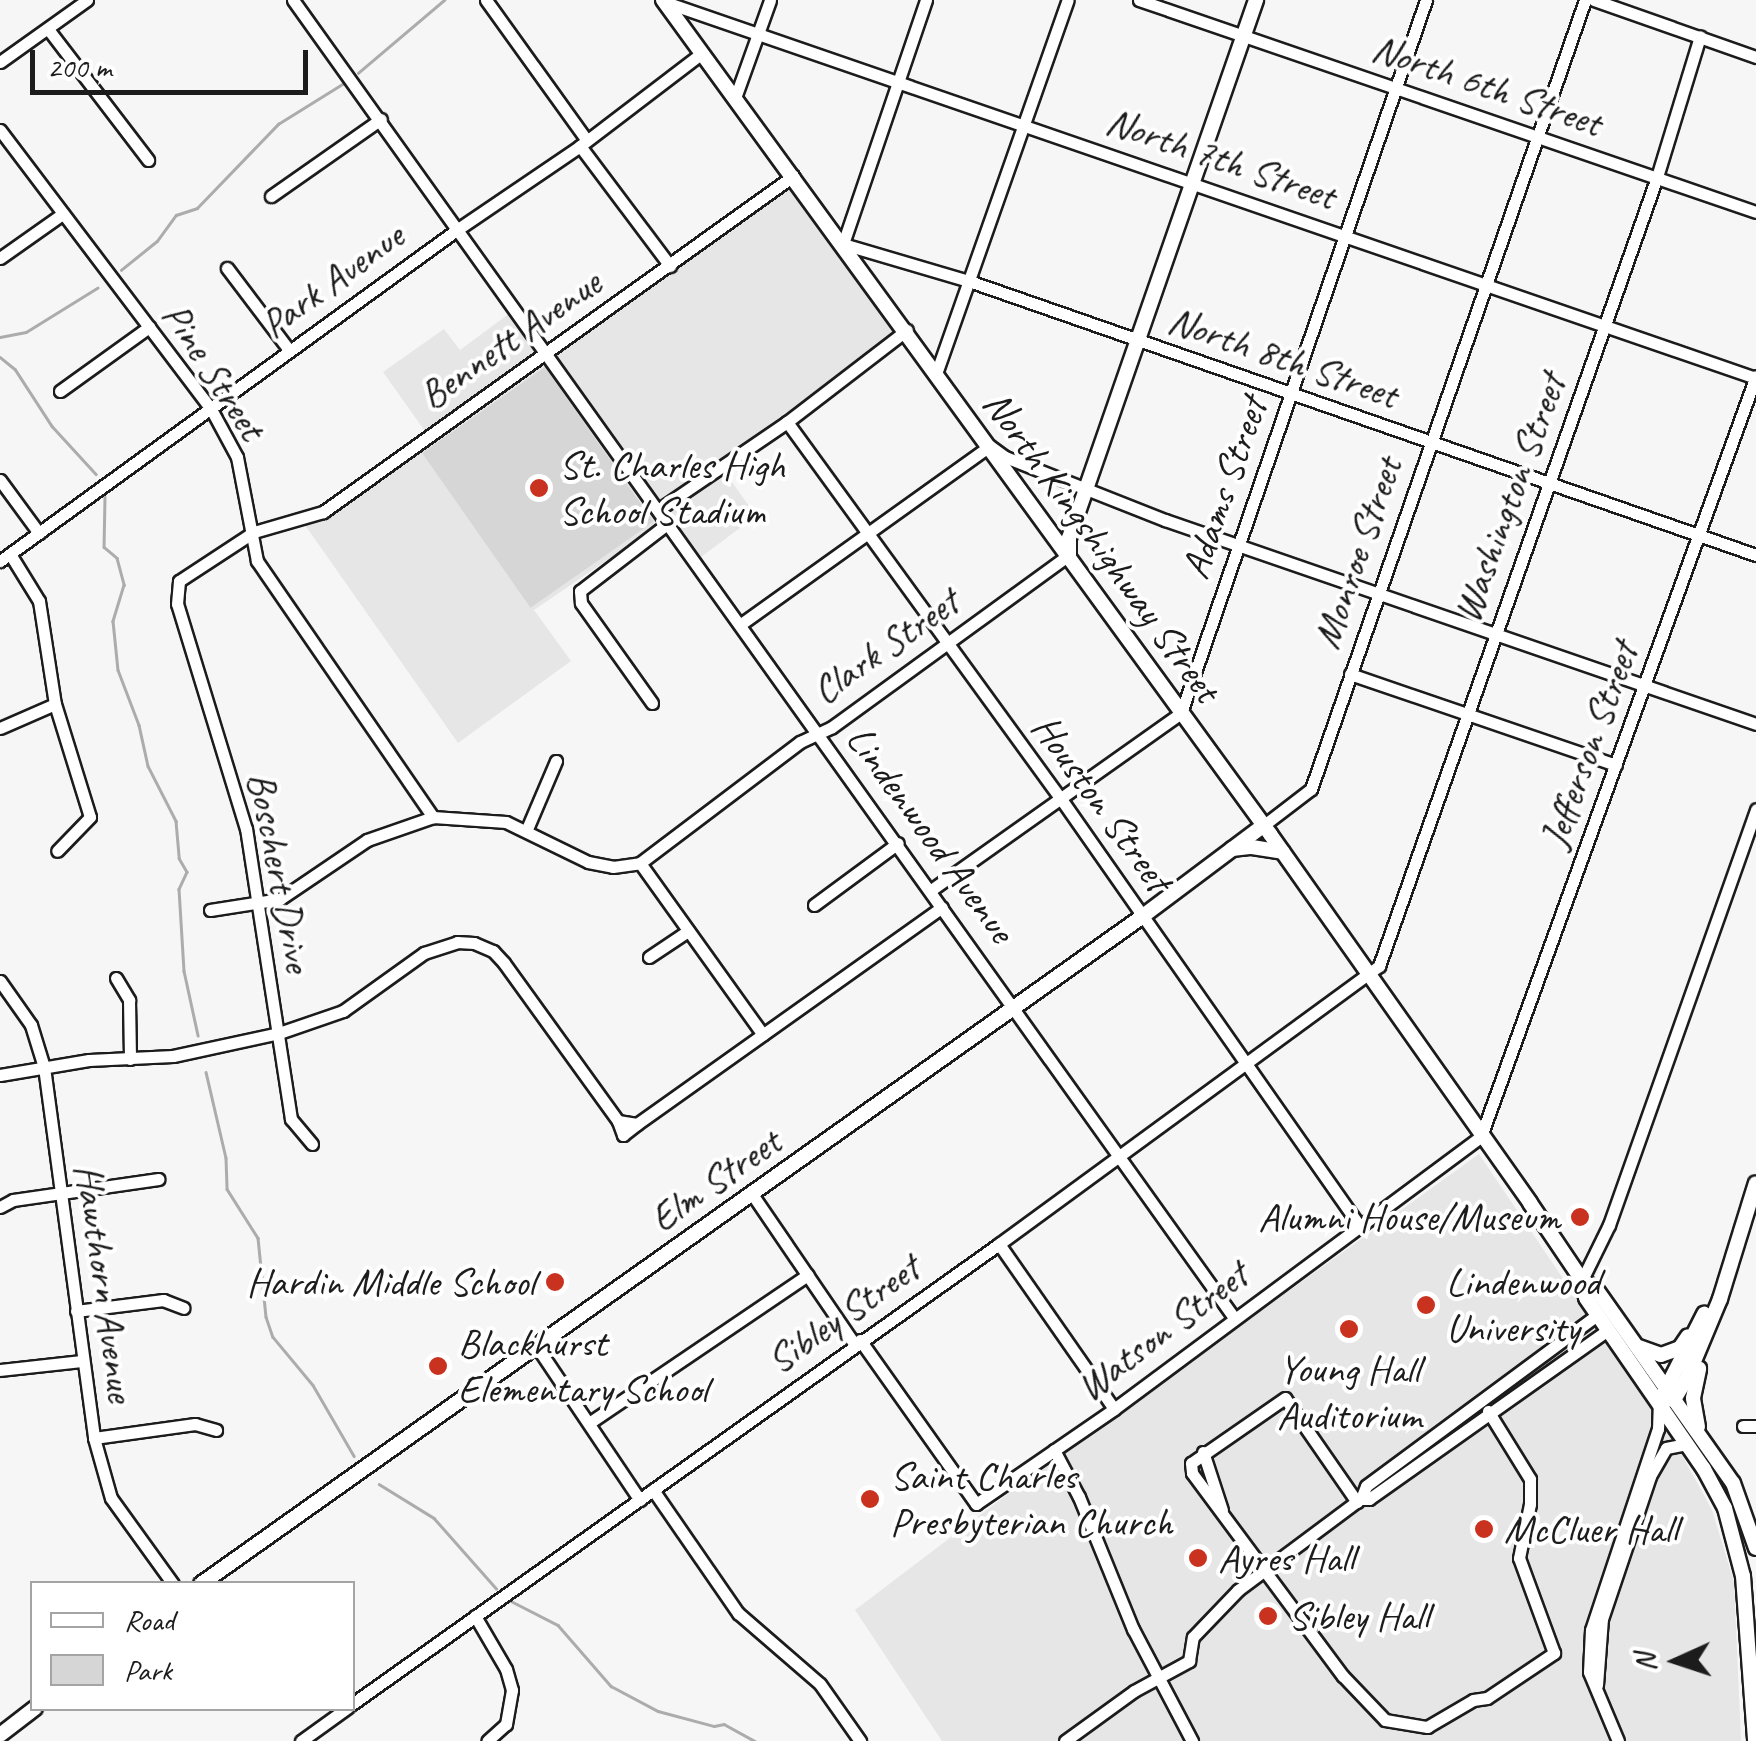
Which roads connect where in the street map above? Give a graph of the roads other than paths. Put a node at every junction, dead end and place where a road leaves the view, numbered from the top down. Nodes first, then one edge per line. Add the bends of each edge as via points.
1 (86, 0) edge
2 (293, 0) edge
3 (486, 0) edge
4 (770, 0) edge
5 (926, 0) edge
6 (1068, 0) edge
7 (1139, 0) edge
8 (1256, 0) edge
9 (1426, 0) edge
10 (1584, 0) edge
11 (1594, 0) edge
12 (664, 1) edge
13 (48, 29) junction
14 (758, 32) junction
15 (1244, 36) junction
16 (1700, 36) junction
17 (702, 53) junction
18 (1756, 57) edge
19 (0, 62) edge
20 (898, 81) junction
21 (1396, 88) junction
22 (736, 98) junction
23 (381, 119) junction
24 (1024, 124) junction
25 (1, 133) edge
26 (1537, 136) junction
27 (583, 143) junction
28 (148, 160) dead end
29 (793, 176) junction
30 (1657, 177) junction
31 (1193, 183) junction
32 (272, 196) dead end
33 (1756, 212) edge
34 (61, 215) junction
35 (458, 229) junction
36 (1345, 236) junction
37 (843, 244) junction
38 (0, 258) edge
39 (670, 266) junction
40 (227, 268) dead end
41 (969, 281) junction
42 (1485, 284) junction
43 (1605, 326) junction
44 (149, 327) junction
45 (907, 330) junction
46 (1138, 340) junction
47 (289, 350) junction
48 (547, 351) junction
49 (937, 371) junction
50 (1756, 377) edge
51 (60, 391) dead end
52 (1291, 394) junction
53 (211, 410) junction
54 (787, 422) junction
55 (1430, 442) junction
56 (990, 446) junction
57 (0, 480) edge
58 (1548, 482) junction
59 (1088, 487) junction
60 (658, 510) junction
61 (667, 524) junction
62 (254, 532) junction
63 (39, 533) junction
64 (869, 536) junction
65 (1700, 537) junction
66 (1239, 545) junction
67 (1756, 555) edge
68 (1069, 556) junction
69 (5, 557) edge
70 (1378, 592) junction
71 (741, 624) junction
72 (1495, 634) junction
73 (946, 643) junction
74 (1350, 674) junction
75 (1646, 686) junction
76 (652, 702) dead end
77 (55, 704) junction
78 (1182, 713) junction
79 (1467, 713) junction
80 (1756, 724) edge
81 (0, 728) edge
82 (818, 733) junction
83 (556, 761) dead end
84 (1616, 765) junction
85 (1061, 799) junction
86 (1756, 809) edge
87 (433, 817) junction
88 (1264, 825) junction
89 (527, 829) junction
90 (898, 843) junction
91 (1232, 849) junction
92 (57, 851) dead end
93 (1282, 852) junction
94 (640, 863) junction
95 (930, 890) junction
96 (256, 905) junction
97 (814, 905) dead end
98 (942, 907) junction
99 (210, 910) dead end
100 (1143, 916) junction
101 (688, 931) junction
102 (649, 956) dead end
103 (1368, 974) junction
104 (116, 978) dead end
105 (0, 982) edge
106 (1014, 1005) junction
107 (278, 1032) junction
108 (763, 1035) junction
109 (130, 1060) junction
110 (44, 1066) junction
111 (1243, 1066) junction
112 (0, 1074) edge
113 (1481, 1136) junction
114 (312, 1144) dead end
115 (1119, 1154) junction
116 (158, 1180) dead end
117 (1756, 1182) edge
118 (752, 1194) junction
119 (58, 1195) junction
120 (0, 1208) edge
121 (1359, 1225) junction
122 (1000, 1244) junction
123 (808, 1275) junction
124 (1582, 1280) junction
125 (1720, 1294) junction
126 (184, 1308) dead end
127 (76, 1311) junction
128 (1706, 1311) junction
129 (1597, 1315) junction
130 (1234, 1318) junction
131 (1608, 1330) junction
132 (858, 1342) junction
133 (535, 1344) junction
134 (1635, 1345) junction
135 (81, 1362) junction
136 (0, 1370) edge
137 (1671, 1391) junction
138 (1659, 1402) junction
139 (1114, 1409) junction
140 (1488, 1411) junction
141 (590, 1423) junction
142 (216, 1430) dead end
143 (1698, 1432) junction
144 (94, 1438) junction
145 (1687, 1444) junction
146 (1054, 1450) junction
147 (653, 1490) junction
148 (640, 1500) junction
149 (1359, 1500) junction
150 (1756, 1548) edge
151 (1264, 1572) junction
152 (170, 1581) edge
153 (205, 1581) edge
154 (1750, 1603) edge
155 (476, 1616) junction
156 (1147, 1656) junction
157 (1159, 1678) junction
158 (1138, 1688) junction
159 (1596, 1690) junction
160 (355, 1702) edge
161 (31, 1711) edge
162 (343, 1711) edge
163 (1, 1733) edge
164 (504, 1737) edge
165 (302, 1741) edge
166 (487, 1741) edge
167 (860, 1741) edge
168 (1065, 1741) edge
169 (1192, 1741) edge
170 (1618, 1741) edge
171 (1754, 1741) edge

1 - 13 street
2 - 23 street, Lindenwood Avenue
3 - 27 street
4 - 14 street
5 - 20 street
6 - 24 street
7 - 15 street, North 6th Street
8 - 15 main road
9 - 21 street, Adams Street
10 - 26 street, Monroe Street
11 - 16 street
12 - 14 street, North 7th Street
12 - 17 main road, North Kingshighway Street
13 - 19 street
13 - 28 street
14 - 20 street, North 7th Street
14 - 22 street
15 - 21 street, North 6th Street
15 - 31 main road
16 - 18 street
16 - 30 street, Washington Street
17 - 22 main road, North Kingshighway Street
17 - 27 street, Park Avenue
20 - 24 street, North 7th Street
20 - 37 street
21 - 26 street, North 6th Street
21 - 36 street, Adams Street
22 - 29 main road, North Kingshighway Street
23 - 32 street
23 - 35 street, Lindenwood Avenue
24 - 31 street, North 7th Street
24 - 41 street
25 - 34 street, Pine Street
26 - 30 street, North 6th Street
26 - 42 street, Monroe Street
27 - 35 street, Park Avenue
27 - 39 street
29 - 37 main road, North Kingshighway Street
29 - 39 street, Bennett Avenue
30 - 33 street, North 6th Street
30 - 43 street, Washington Street
31 - 36 street, North 7th Street
31 - 46 main road
34 - 38 street
34 - 44 street, Pine Street
35 - 47 street, Park Avenue
35 - 48 street, Lindenwood Avenue
36 - 42 street, North 7th Street
36 - 52 street, Adams Street
37 - 41 street, North 8th Street
37 - 45 main road, North Kingshighway Street
39 - 48 street, Bennett Avenue
40 - 47 street
41 - 46 street, North 8th Street
41 - 49 street
42 - 43 street, North 7th Street
42 - 55 street, Monroe Street
43 - 50 street, North 7th Street
43 - 58 street, Washington Street
44 - 51 street
44 - 53 street, Pine Street
45 - 49 main road, North Kingshighway Street
45 - 54 street
46 - 52 street, North 8th Street
46 - 59 main road
47 - 53 street, Park Avenue
48 - 60 street, Lindenwood Avenue
48 - 62 street, Bennett Avenue via 323,512
49 - 56 main road, North Kingshighway Street
50 - 65 street, Jefferson Street
52 - 55 street, North 8th Street
52 - 66 street, Adams Street
53 - 62 street, Pine Street via 237,456
53 - 63 street, Park Avenue
54 - 60 street
54 - 64 street, Houston Street
55 - 58 street, North 8th Street
55 - 70 street, Monroe Street
56 - 59 street via 1004,458
56 - 64 street
56 - 68 main road, North Kingshighway Street
57 - 63 street
58 - 65 street, North 8th Street
58 - 72 street, Washington Street
59 - 66 street
59 - 68 main road
60 - 61 street, Lindenwood Avenue
61 - 71 street, Lindenwood Avenue
61 - 76 street via 580,590 581,603
62 - 87 street, Pine Street via 257,561 277,596
62 - 96 street, Boschert Drive via 187,574 174,594 246,828
63 - 69 street, Park Avenue
64 - 71 street
64 - 73 street, Houston Street
65 - 67 street, North 8th Street
65 - 75 street, Jefferson Street
66 - 70 street
66 - 78 street, Adams Street
68 - 73 street, Clark Street
68 - 78 main road, North Kingshighway Street
69 - 77 street via 39,601
70 - 72 street
70 - 74 street, Monroe Street
71 - 82 street, Lindenwood Avenue
72 - 75 street
72 - 79 street, Washington Street
73 - 82 street, Clark Street
73 - 85 street, Houston Street
74 - 79 street
74 - 88 street, Monroe Street via 1311,788
75 - 80 street
75 - 84 street, Jefferson Street
77 - 81 street
77 - 92 street via 90,817
78 - 85 street
78 - 88 main road, North Kingshighway Street
79 - 84 street
79 - 103 street, Washington Street via 1379,966
82 - 90 street, Lindenwood Avenue
82 - 94 street, Clark Street
83 - 89 street
84 - 113 street, Jefferson Street
85 - 95 street
85 - 100 street, Houston Street
86 - 124 street via 1609,1225
87 - 89 street via 485,818
87 - 96 street via 367,840 280,899
88 - 91 main road, Elm Street
88 - 93 main road, North Kingshighway Street
89 - 94 street via 588,862
90 - 95 street, Lindenwood Avenue
90 - 97 street
91 - 93 main road
91 - 100 main road, Elm Street
93 - 103 main road, North Kingshighway Street
94 - 101 street
95 - 98 street, Lindenwood Avenue
96 - 99 street
96 - 107 street, Boschert Drive
98 - 106 street, Lindenwood Avenue
98 - 108 street
100 - 106 main road, Elm Street
100 - 111 street, Houston Street
101 - 102 street
101 - 108 street
103 - 111 street, Sibley Street
103 - 113 main road, North Kingshighway Street
104 - 109 street via 128,1000
105 - 110 street, Hawthorn Avenue via 32,1025
106 - 115 street, Lindenwood Avenue
106 - 118 main road, Elm Street
107 - 108 street via 343,1012 424,953 457,942 492,951 504,963 618,1121 637,1124
107 - 109 street
107 - 114 street, Boschert Drive via 291,1119
109 - 110 street
110 - 112 street
110 - 119 street, Hawthorn Avenue
111 - 115 street, Sibley Street
111 - 121 street, Houston Street
113 - 121 street, Watson Street
113 - 124 main road, North Kingshighway Street
115 - 122 street, Sibley Street
115 - 130 street, Lindenwood Avenue
116 - 119 street
117 - 125 main road
118 - 123 street
118 - 133 main road, Elm Street
119 - 120 street
119 - 127 street, Hawthorn Avenue
121 - 130 street, Watson Street
122 - 132 street, Sibley Street
122 - 139 street
123 - 132 street
123 - 141 street
124 - 129 main road
124 - 134 main road via 1596,1289
125 - 128 main road
125 - 137 main road
125 - 143 main road via 1694,1385
126 - 127 street via 163,1300
127 - 135 street, Hawthorn Avenue
128 - 134 main road via 1680,1348 1661,1354
128 - 137 main road
129 - 131 main road
129 - 149 street via 1366,1486
130 - 139 street, Watson Street
131 - 138 main road
131 - 140 street
132 - 146 street, Watson Street via 976,1504
132 - 147 street, Sibley Street
133 - 141 street
133 - 153 main road, Elm Street
134 - 137 main road
135 - 136 street
135 - 144 street, Hawthorn Avenue
137 - 138 main road
137 - 143 main road
138 - 145 main road
138 - 159 street via 1650,1457 1591,1630
139 - 146 street, Watson Street
140 - 149 street
140 - 151 street via 1530,1479 1520,1558 1554,1653 1434,1724 1385,1720 1362,1700
141 - 148 street
142 - 144 street via 194,1424
143 - 150 main road via 1742,1500
144 - 152 street, Hawthorn Avenue via 111,1498
145 - 154 main road via 1725,1508
145 - 159 street via 1666,1448 1650,1476 1602,1619
146 - 156 street
147 - 148 street, Sibley Street
147 - 167 street via 738,1613 820,1684
148 - 155 street, Sibley Street
149 - 151 street
149 - 151 street via 1285,1398 1203,1452 1191,1469
151 - 157 street via 1192,1637 1189,1661
154 - 171 main road
155 - 160 street, Sibley Street
155 - 164 street via 510,1683
156 - 157 street
156 - 158 street
157 - 158 street
157 - 169 street
158 - 168 street
159 - 170 street
161 - 163 main road
162 - 165 street, Sibley Street
164 - 166 street

